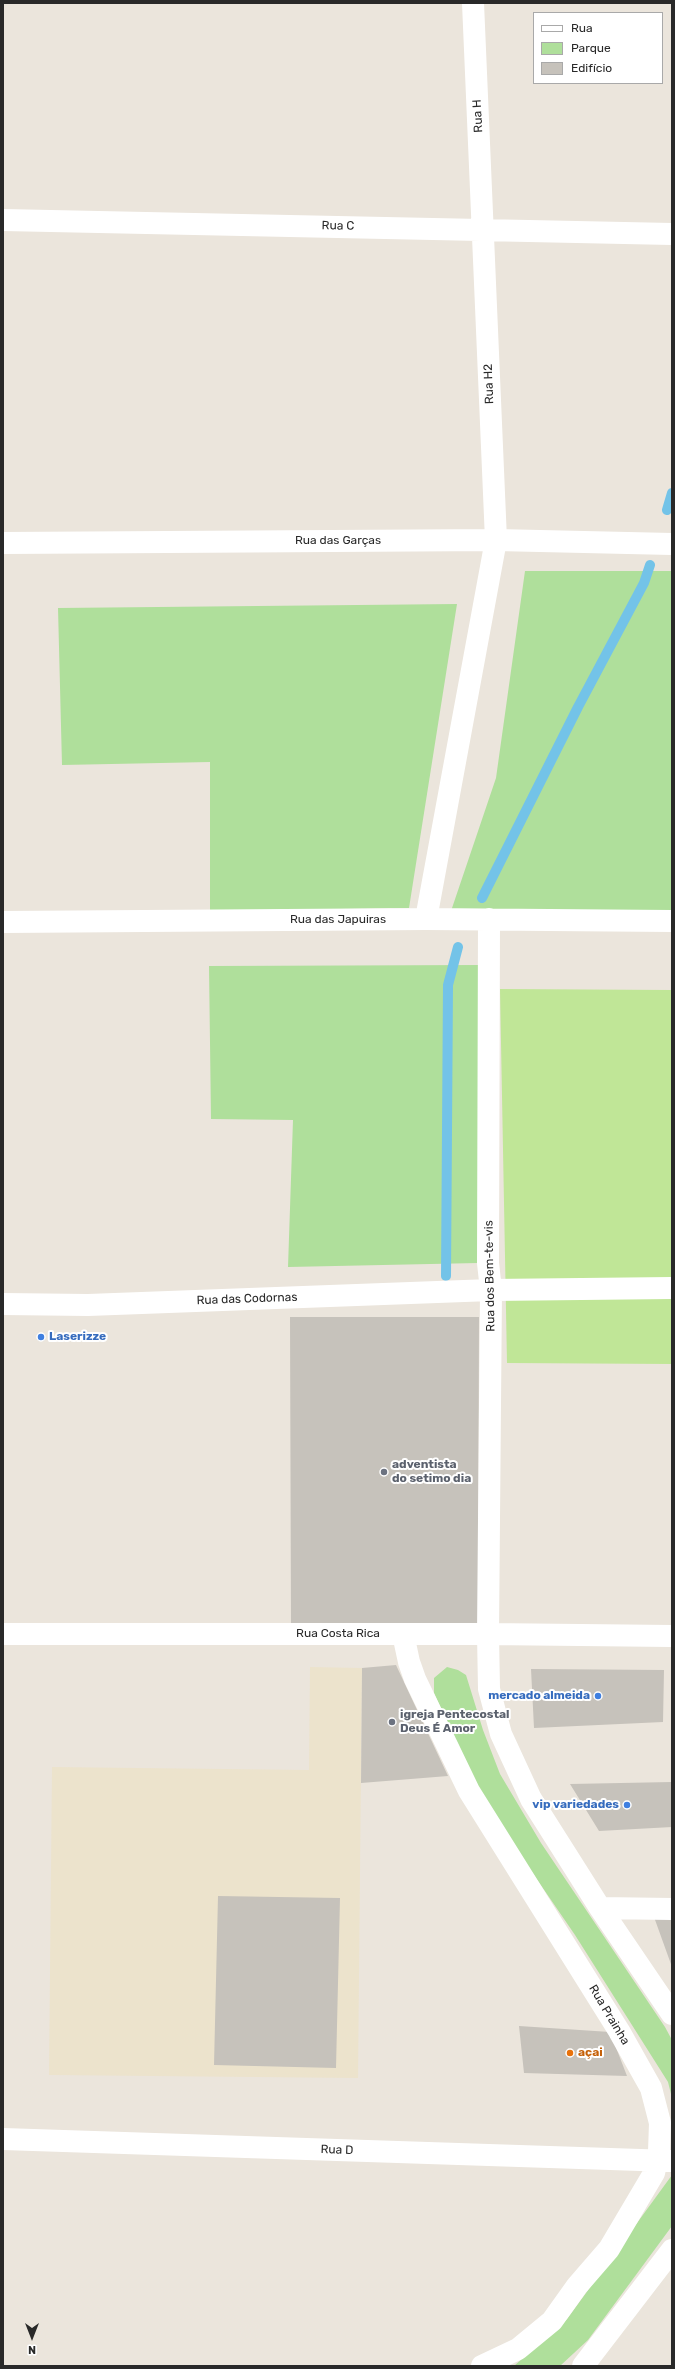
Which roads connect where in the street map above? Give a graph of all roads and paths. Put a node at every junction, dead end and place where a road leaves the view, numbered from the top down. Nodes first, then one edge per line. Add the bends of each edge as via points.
1 (473, 3) edge
2 (3, 220) edge
3 (483, 228) junction
4 (672, 234) edge
5 (496, 540) junction
6 (3, 543) edge
7 (672, 544) edge
8 (426, 919) junction
9 (489, 919) junction
10 (672, 921) edge
11 (3, 922) edge
12 (672, 1288) edge
13 (491, 1290) junction
14 (3, 1304) edge
15 (3, 1634) edge
16 (403, 1634) junction
17 (488, 1634) junction
18 (672, 1636) edge
19 (600, 1908) junction
20 (672, 1908) edge
21 (672, 2014) edge
22 (3, 2139) edge
23 (664, 2161) edge
24 (672, 2250) edge
25 (482, 2366) edge
26 (583, 2366) edge

1 - 3 street, Rua H
2 - 3 street, Rua C
3 - 4 street, Rua C
3 - 5 street, Rua H2
5 - 6 street, Rua das Garças
5 - 7 street, Rua das Garças
5 - 8 street, Rua H2
8 - 9 street, Rua das Japuiras
8 - 11 street, Rua das Japuiras
9 - 10 street, Rua das Japuiras
9 - 13 street, Rua dos Bem-te-vis via 488,1263
12 - 13 street, Rua das Codornas
13 - 14 street, Rua das Codornas via 88,1305
13 - 17 street, Rua dos Bem-te-vis
15 - 16 street, Rua Costa Rica
16 - 17 street, Rua Costa Rica
16 - 23 street, Rua Prainha via 415,1679 468,1791 619,2031 651,2088 660,2123
17 - 18 street, Rua Costa Rica
17 - 19 street via 489,1689 501,1734 531,1800
19 - 20 street
19 - 21 street
22 - 23 street, Rua D
23 - 25 street, Rua Prainha via 654,2173 609,2249 552,2320 518,2349
24 - 26 street

